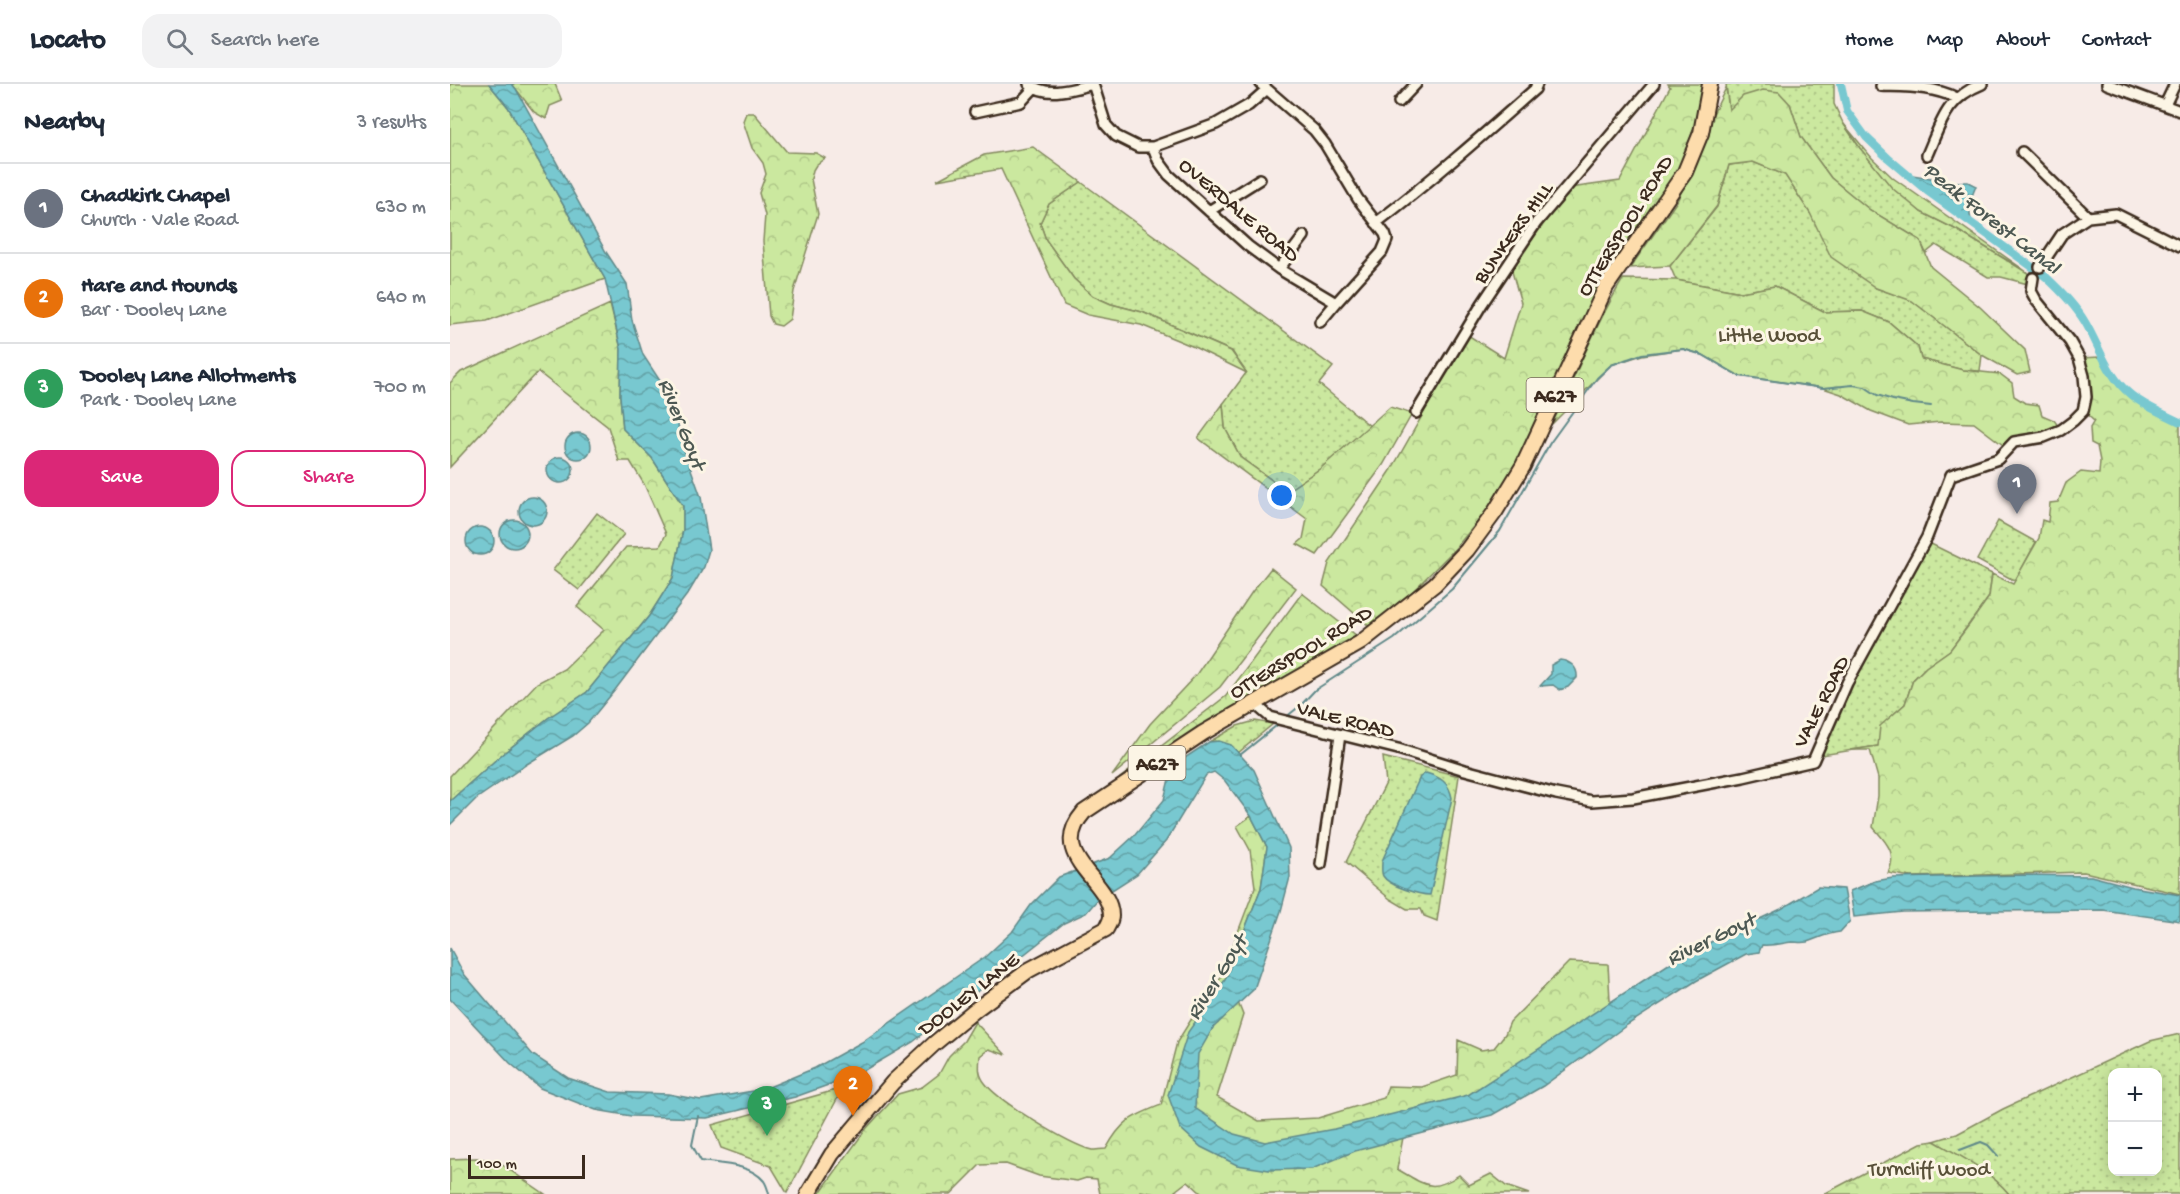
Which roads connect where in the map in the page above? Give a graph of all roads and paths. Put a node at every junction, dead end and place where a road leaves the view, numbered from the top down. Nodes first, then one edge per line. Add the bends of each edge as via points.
1 (1093, 84) edge
2 (1416, 84) edge
3 (1537, 84) edge
4 (1654, 84) edge
5 (1710, 84) edge
6 (1982, 84) edge
7 (2107, 84) edge
8 (2175, 84) edge
9 (1031, 86) edge
10 (1881, 86) dead end
11 (1264, 87) edge
12 (1957, 98) junction
13 (1399, 102) dead end
14 (2165, 105) junction
15 (2180, 111) edge
16 (975, 112) dead end
17 (1153, 147) junction
18 (2022, 152) dead end
19 (1927, 155) dead end
20 (1260, 179) dead end
21 (1209, 211) junction
22 (2088, 217) junction
23 (1376, 223) junction
24 (1304, 236) dead end
25 (2180, 246) edge
26 (2040, 267) dead end
27 (1280, 269) junction
28 (2032, 278) dead end
29 (1336, 303) junction
30 (1320, 322) dead end
31 (1416, 413) dead end
32 (1255, 704) junction
33 (1340, 735) junction
34 (1071, 835) joint
35 (1321, 864) dead end
36 (808, 1194) edge

1 - 9 street, OVERDALE ROAD via 1062,91
1 - 17 street, OVERDALE ROAD via 1106,125 1116,136 1138,147
2 - 13 street
3 - 23 street via 1504,118
4 - 31 street, BUNKERS HILL via 1536,223
5 - 32 main road, OTTERSPOOL ROAD / A627 via 1701,134 1685,172 1606,287 1523,466 1495,512 1435,584 1395,617 1360,643
6 - 12 street via 1965,90
7 - 14 street
8 - 14 street
9 - 16 street via 1021,102
10 - 12 street via 1926,87
11 - 17 street via 1249,105 1216,124
11 - 23 street via 1314,130
12 - 19 street via 1946,112
14 - 15 street
17 - 21 street, OVERDALE ROAD via 1169,175
18 - 22 street
20 - 21 street
21 - 27 street, OVERDALE ROAD
22 - 25 street via 2116,214
22 - 26 street via 2062,234
23 - 29 street via 1385,234 1386,245
24 - 27 street
27 - 29 street, OVERDALE ROAD
28 - 33 street, VALE ROAD via 2031,291 2036,300 2079,358 2086,397 2083,411 2061,430 2014,442 1998,459 1951,476 1927,537 1847,683 1813,761 1633,798 1592,801
29 - 30 street
32 - 33 street, VALE ROAD via 1270,717
32 - 34 main road, OTTERSPOOL ROAD / A627 via 1091,806 1075,822
33 - 35 street
34 - 36 main road, DOOLEY LANE / A627 via 1076,857 1109,906 1111,919 1106,929 1029,970 935,1043 894,1082 832,1154

